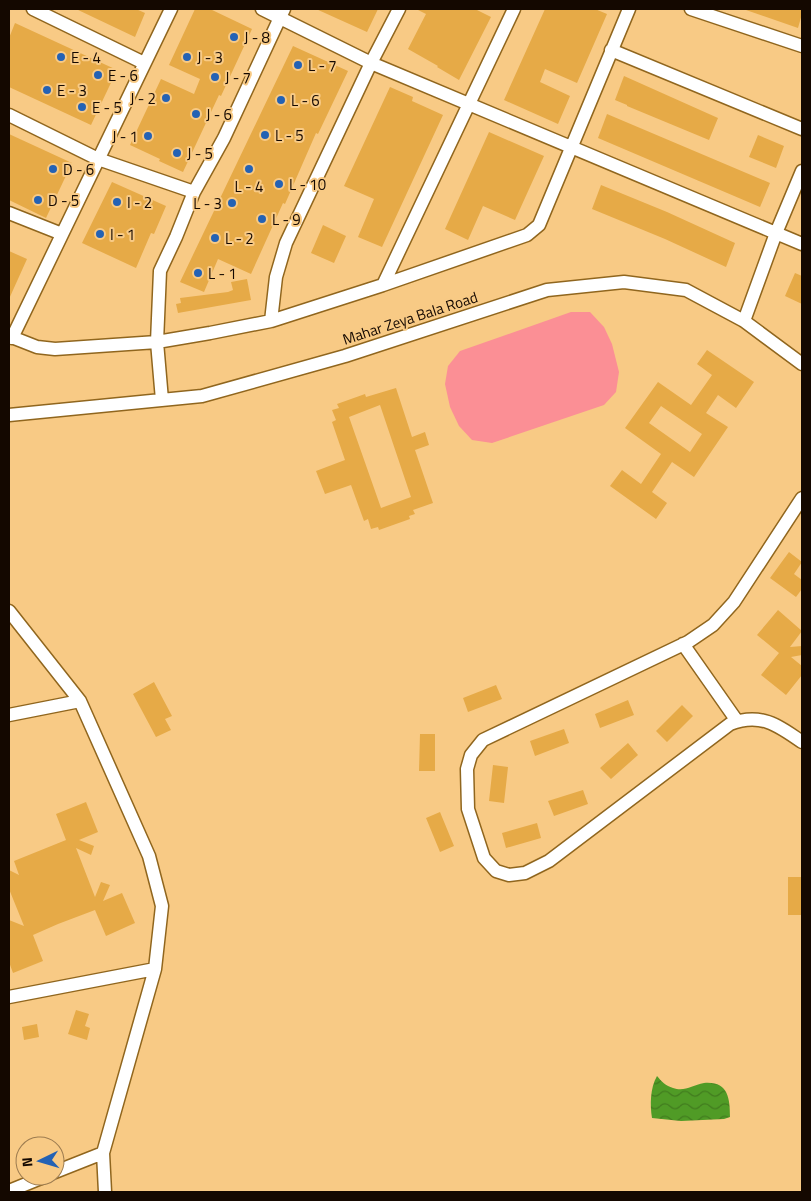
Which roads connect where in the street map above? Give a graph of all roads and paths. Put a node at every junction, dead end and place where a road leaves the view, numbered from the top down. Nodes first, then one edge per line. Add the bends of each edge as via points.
1 (33, 9) edge
2 (171, 9) edge
3 (262, 9) edge
4 (399, 9) edge
5 (514, 9) edge
6 (629, 9) edge
7 (691, 9) edge
8 (282, 13) edge
9 (802, 46) edge
10 (611, 50) junction
11 (144, 63) junction
12 (371, 63) junction
13 (469, 105) junction
14 (9, 115) edge
15 (802, 129) edge
16 (570, 148) junction
17 (98, 159) junction
18 (802, 171) edge
19 (194, 192) junction
20 (9, 213) edge
21 (776, 233) junction
22 (62, 234) junction
23 (802, 244) edge
24 (383, 285) junction
25 (271, 320) junction
26 (744, 321) junction
27 (11, 337) edge
28 (157, 342) junction
29 (802, 364) edge
30 (162, 400) junction
31 (9, 415) edge
32 (802, 498) edge
33 (9, 611) edge
34 (684, 644) junction
35 (80, 701) junction
36 (9, 714) edge
37 (737, 722) junction
38 (802, 742) edge
39 (155, 969) junction
40 (9, 997) edge
41 (103, 1153) junction
42 (65, 1168) edge
43 (21, 1186) edge
44 (9, 1191) edge
45 (105, 1192) edge

1 - 11 street
2 - 11 street
3 - 8 street
4 - 12 street
5 - 13 street
6 - 10 street
7 - 9 street
8 - 12 street
8 - 19 street via 224,138
10 - 15 street
10 - 16 street
11 - 17 street
12 - 13 street
12 - 25 street via 286,243 276,277
13 - 16 street
13 - 24 street
14 - 17 street
16 - 21 street
16 - 24 street via 539,225 530,233
17 - 19 street
17 - 22 street
18 - 21 street
19 - 28 street via 160,271
20 - 22 street
21 - 23 street
21 - 26 street
22 - 27 street
24 - 25 street
25 - 28 street
26 - 29 street, Mahar Zeya Bala Road
26 - 30 street, Mahar Zeya Bala Road via 686,290 624,282 547,290 345,356 202,396
27 - 28 street via 37,347 55,349
28 - 30 street
30 - 31 street, Mahar Zeya Bala Road
32 - 34 street via 734,602 712,625
33 - 35 street
34 - 37 street
34 - 37 street via 483,740 471,755 467,769 468,809 484,858 496,871 509,875 525,873 549,862 730,724
35 - 36 street
35 - 39 street via 149,856 162,906
37 - 38 street via 760,719
39 - 40 street
39 - 41 street
41 - 42 street
41 - 45 street
43 - 44 street

